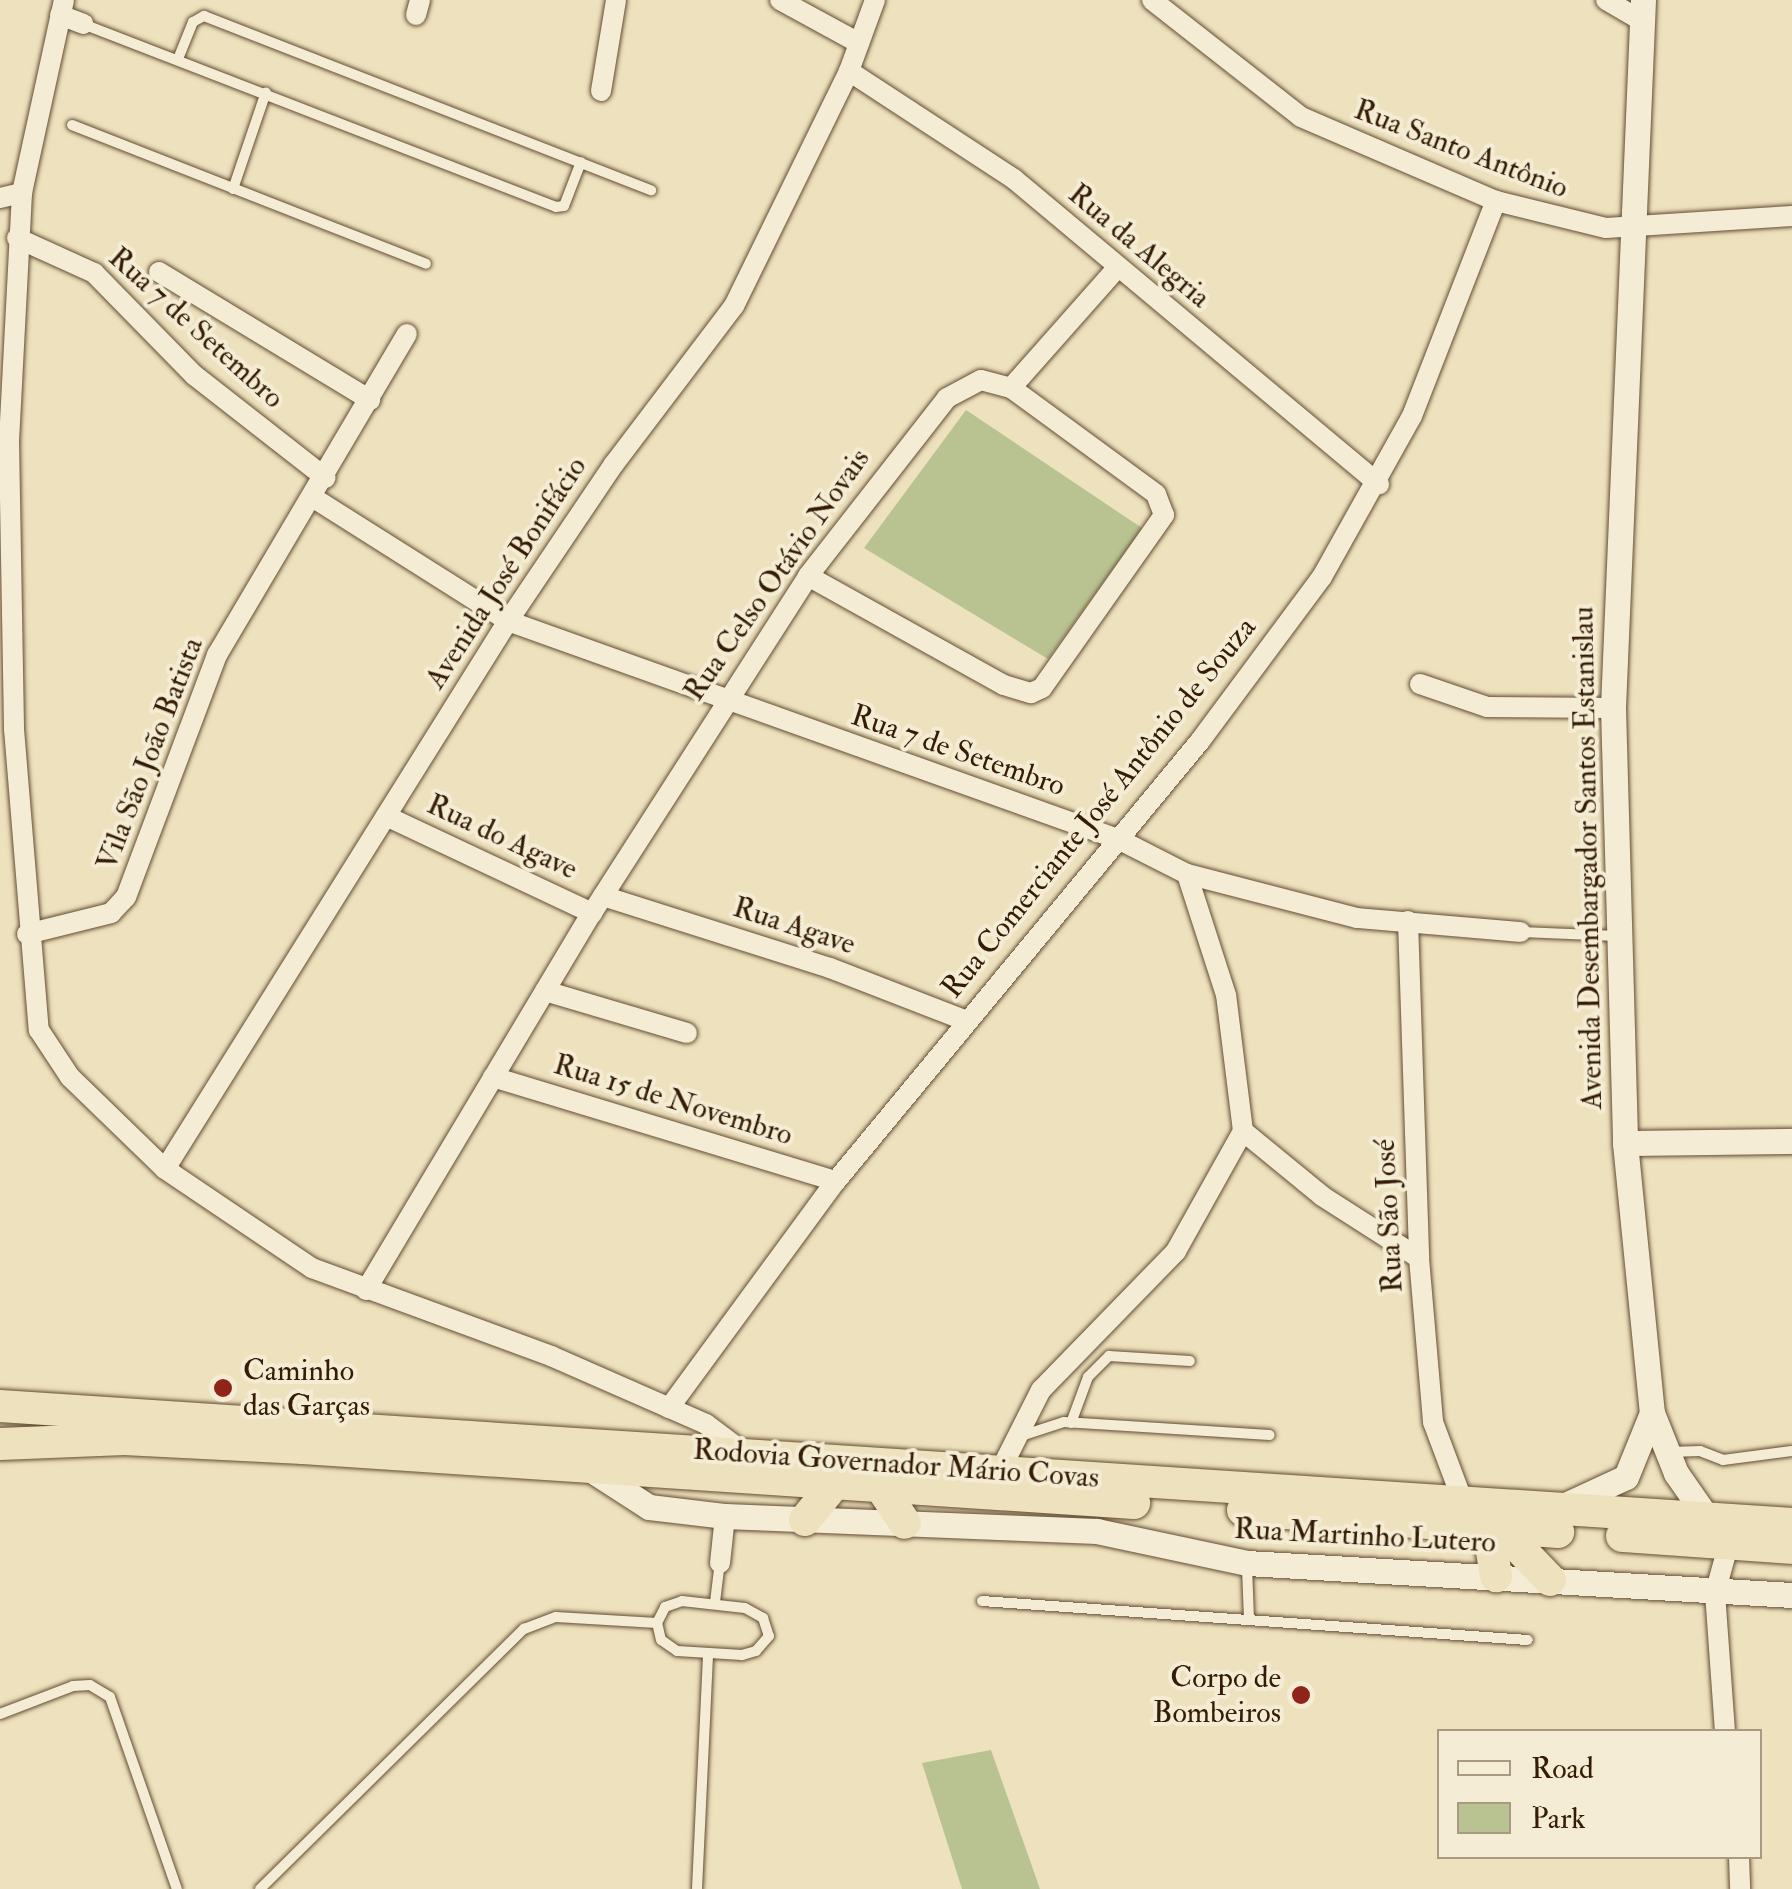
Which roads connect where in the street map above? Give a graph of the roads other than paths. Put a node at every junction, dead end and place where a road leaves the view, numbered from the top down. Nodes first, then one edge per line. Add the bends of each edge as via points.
1 (616, 0) edge
2 (780, 0) edge
3 (875, 0) edge
4 (1152, 0) edge
5 (1606, 0) edge
6 (62, 8) edge
7 (1642, 10) edge
8 (82, 24) joint
9 (859, 42) junction
10 (178, 59) junction
11 (849, 71) junction
12 (601, 90) dead end
13 (266, 92) junction
14 (72, 125) dead end
15 (582, 162) junction
16 (233, 188) junction
17 (651, 190) dead end
18 (22, 193) junction
19 (0, 198) edge
20 (1496, 200) junction
21 (1792, 216) edge
22 (1631, 225) junction
23 (17, 238) junction
24 (426, 264) dead end
25 (1117, 268) junction
26 (158, 272) dead end
27 (407, 334) dead end
28 (1011, 388) junction
29 (370, 400) junction
30 (326, 478) junction
31 (1379, 484) junction
32 (312, 497) junction
33 (808, 576) junction
34 (508, 622) junction
35 (1420, 684) dead end
36 (724, 702) junction
37 (1612, 708) junction
38 (386, 816) junction
39 (1118, 839) junction
40 (1187, 874) junction
41 (598, 905) junction
42 (1408, 921) junction
43 (1520, 932) joint
44 (27, 934) junction
45 (1622, 936) junction
46 (544, 991) junction
47 (964, 1020) junction
48 (688, 1033) dead end
49 (493, 1077) junction
50 (1244, 1131) junction
51 (1792, 1141) edge
52 (1625, 1143) junction
53 (165, 1169) junction
54 (836, 1182) junction
55 (1419, 1258) junction
56 (366, 1290) junction
57 (1190, 1361) dead end
58 (0, 1406) edge
59 (669, 1408) junction
60 (1652, 1414) junction
61 (1071, 1423) junction
62 (1270, 1434) dead end
63 (1015, 1438) junction
64 (0, 1444) edge
65 (1668, 1452) junction
66 (1791, 1452) edge
67 (746, 1454) junction
68 (590, 1468) junction
69 (1000, 1471) junction
70 (835, 1483) junction
71 (881, 1487) junction
72 (1463, 1502) junction
73 (1554, 1510) junction
74 (725, 1516) junction
75 (805, 1520) junction
76 (906, 1523) junction
77 (1792, 1524) edge
78 (1494, 1528) junction
79 (1719, 1531) junction
80 (1792, 1548) edge
81 (1246, 1563) junction
82 (720, 1564) joint
83 (1496, 1576) junction
84 (1550, 1580) junction
85 (1715, 1593) junction
86 (1792, 1596) edge
87 (982, 1601) dead end
88 (715, 1602) junction
89 (1250, 1620) junction
90 (656, 1623) junction
91 (1528, 1640) dead end
92 (708, 1656) junction
93 (0, 1714) edge
94 (1725, 1729) edge
95 (1739, 1859) edge
96 (177, 1889) edge
97 (260, 1889) edge
98 (696, 1889) edge
99 (1740, 1889) edge

1 - 12 street
2 - 9 street
3 - 9 street, Avenida José Bonifácio
4 - 20 street, Rua Santo Antônio via 1301,117
5 - 7 street
6 - 8 street
6 - 18 street
7 - 22 street, Avenida Desembargador Santos Estanislau
8 - 10 lane
9 - 11 street, Avenida José Bonifácio
10 - 13 lane
10 - 15 lane via 193,22 204,16
11 - 25 street, Rua da Alegria via 1014,179
11 - 34 street, Avenida José Bonifácio via 734,306
13 - 15 lane via 556,207 564,206
13 - 16 lane
14 - 16 lane
15 - 17 lane
16 - 24 lane
18 - 19 street
18 - 23 street
20 - 22 street, Rua Santo Antônio via 1581,226
20 - 31 street, Rua Comerciante José Antônio de Souza
21 - 22 street, Rua Santo Antônio
22 - 37 street, Avenida Desembargador Santos Estanislau
23 - 30 street, Rua 7 de Setembro via 94,273 194,375
23 - 44 street via 10,600
25 - 28 street
25 - 31 street, Rua da Alegria
26 - 29 street
27 - 29 street, Vila São João Batista
28 - 33 street, Rua Celso Otávio Novais via 980,380 946,398
28 - 33 street via 1156,494 1161,525 1056,674 1031,692 1004,685
29 - 30 street, Vila São João Batista
30 - 32 street, Vila São João Batista
31 - 39 street, Rua Comerciante José Antônio de Souza via 1250,677
32 - 34 street, Rua 7 de Setembro
32 - 44 street, Vila São João Batista via 278,544 218,655 126,897 110,914
33 - 36 street, Rua Celso Otávio Novais
34 - 36 street, Rua 7 de Setembro
34 - 38 street, Avenida José Bonifácio
35 - 37 street via 1487,707
36 - 39 street, Rua 7 de Setembro
36 - 41 street, Rua Celso Otávio Novais
37 - 45 street, Avenida Desembargador Santos Estanislau
38 - 41 street, Rua do Agave
38 - 53 street, Avenida José Bonifácio
39 - 40 street, Rua 7 de Setembro
39 - 47 street, Rua Comerciante José Antônio de Souza
40 - 42 street, Rua 7 de Setembro via 1308,909
40 - 50 street via 1230,1013
41 - 46 street, Rua Celso Otávio Novais
41 - 47 street, Rua Agave via 830,968
42 - 43 street, Rua 7 de Setembro
42 - 55 street, Rua São José
43 - 45 lane, Rua 7 de Setembro
44 - 53 street via 35,1013 50,1050
45 - 52 street, Avenida Desembargador Santos Estanislau
46 - 48 street
46 - 49 street, Rua Celso Otávio Novais
47 - 54 street, Rua Comerciante José Antônio de Souza
49 - 54 street, Rua 15 de Novembro
49 - 56 street, Rua Celso Otávio Novais
50 - 55 street via 1322,1196
50 - 63 street via 1176,1251 1076,1348 1041,1390
51 - 52 street
52 - 60 street, Avenida Desembargador Santos Estanislau
53 - 56 street via 312,1268
54 - 59 street, Rua Comerciante José Antônio de Souza
55 - 72 street, Rua São José via 1434,1422
56 - 59 street via 551,1356
57 - 61 lane via 1109,1356 1088,1378
58 - 67 highway, Rodovia Governador Mário Covas
59 - 67 street via 723,1433
60 - 65 street, Avenida Desembargador Santos Estanislau
60 - 73 street, Avenida Desembargador Santos Estanislau via 1626,1477
61 - 62 lane
61 - 63 lane
63 - 69 street
64 - 68 highway, Rodovia Governador Mário Covas via 124,1438
65 - 66 lane via 1700,1451 1724,1460
65 - 79 street, Avenida Desembargador Santos Estanislau
67 - 69 highway, Rodovia Governador Mário Covas
68 - 70 highway, Rodovia Governador Mário Covas
68 - 74 street, Rua Martinho Lutero via 649,1507
69 - 72 highway, Rodovia Governador Mário Covas
70 - 71 highway, Rodovia Governador Mário Covas
70 - 75 highway
71 - 76 highway
71 - 78 highway, Rodovia Governador Mário Covas
72 - 73 highway, Rodovia Governador Mário Covas
73 - 79 highway, Rodovia Governador Mário Covas
74 - 75 street, Rua Martinho Lutero
74 - 82 street
75 - 76 street, Rua Martinho Lutero
76 - 81 street, Rua Martinho Lutero via 1113,1532
77 - 79 highway, Rodovia Governador Mário Covas
78 - 79 highway, Rodovia Governador Mário Covas
78 - 83 highway
78 - 84 highway
79 - 80 highway, Rodovia Governador Mário Covas
79 - 85 street
81 - 83 street, Rua Martinho Lutero
81 - 89 lane
82 - 88 lane
83 - 84 street, Rua Martinho Lutero
84 - 85 street, Rua Martinho Lutero
85 - 86 street, Rua Martinho Lutero
85 - 94 street
87 - 89 lane
88 - 90 lane via 672,1604
88 - 92 lane via 755,1613 769,1636 756,1651
89 - 91 lane
90 - 92 lane via 668,1646
90 - 97 lane via 556,1617 524,1629
92 - 98 lane
93 - 96 lane via 74,1686 90,1684 110,1698
95 - 99 street

